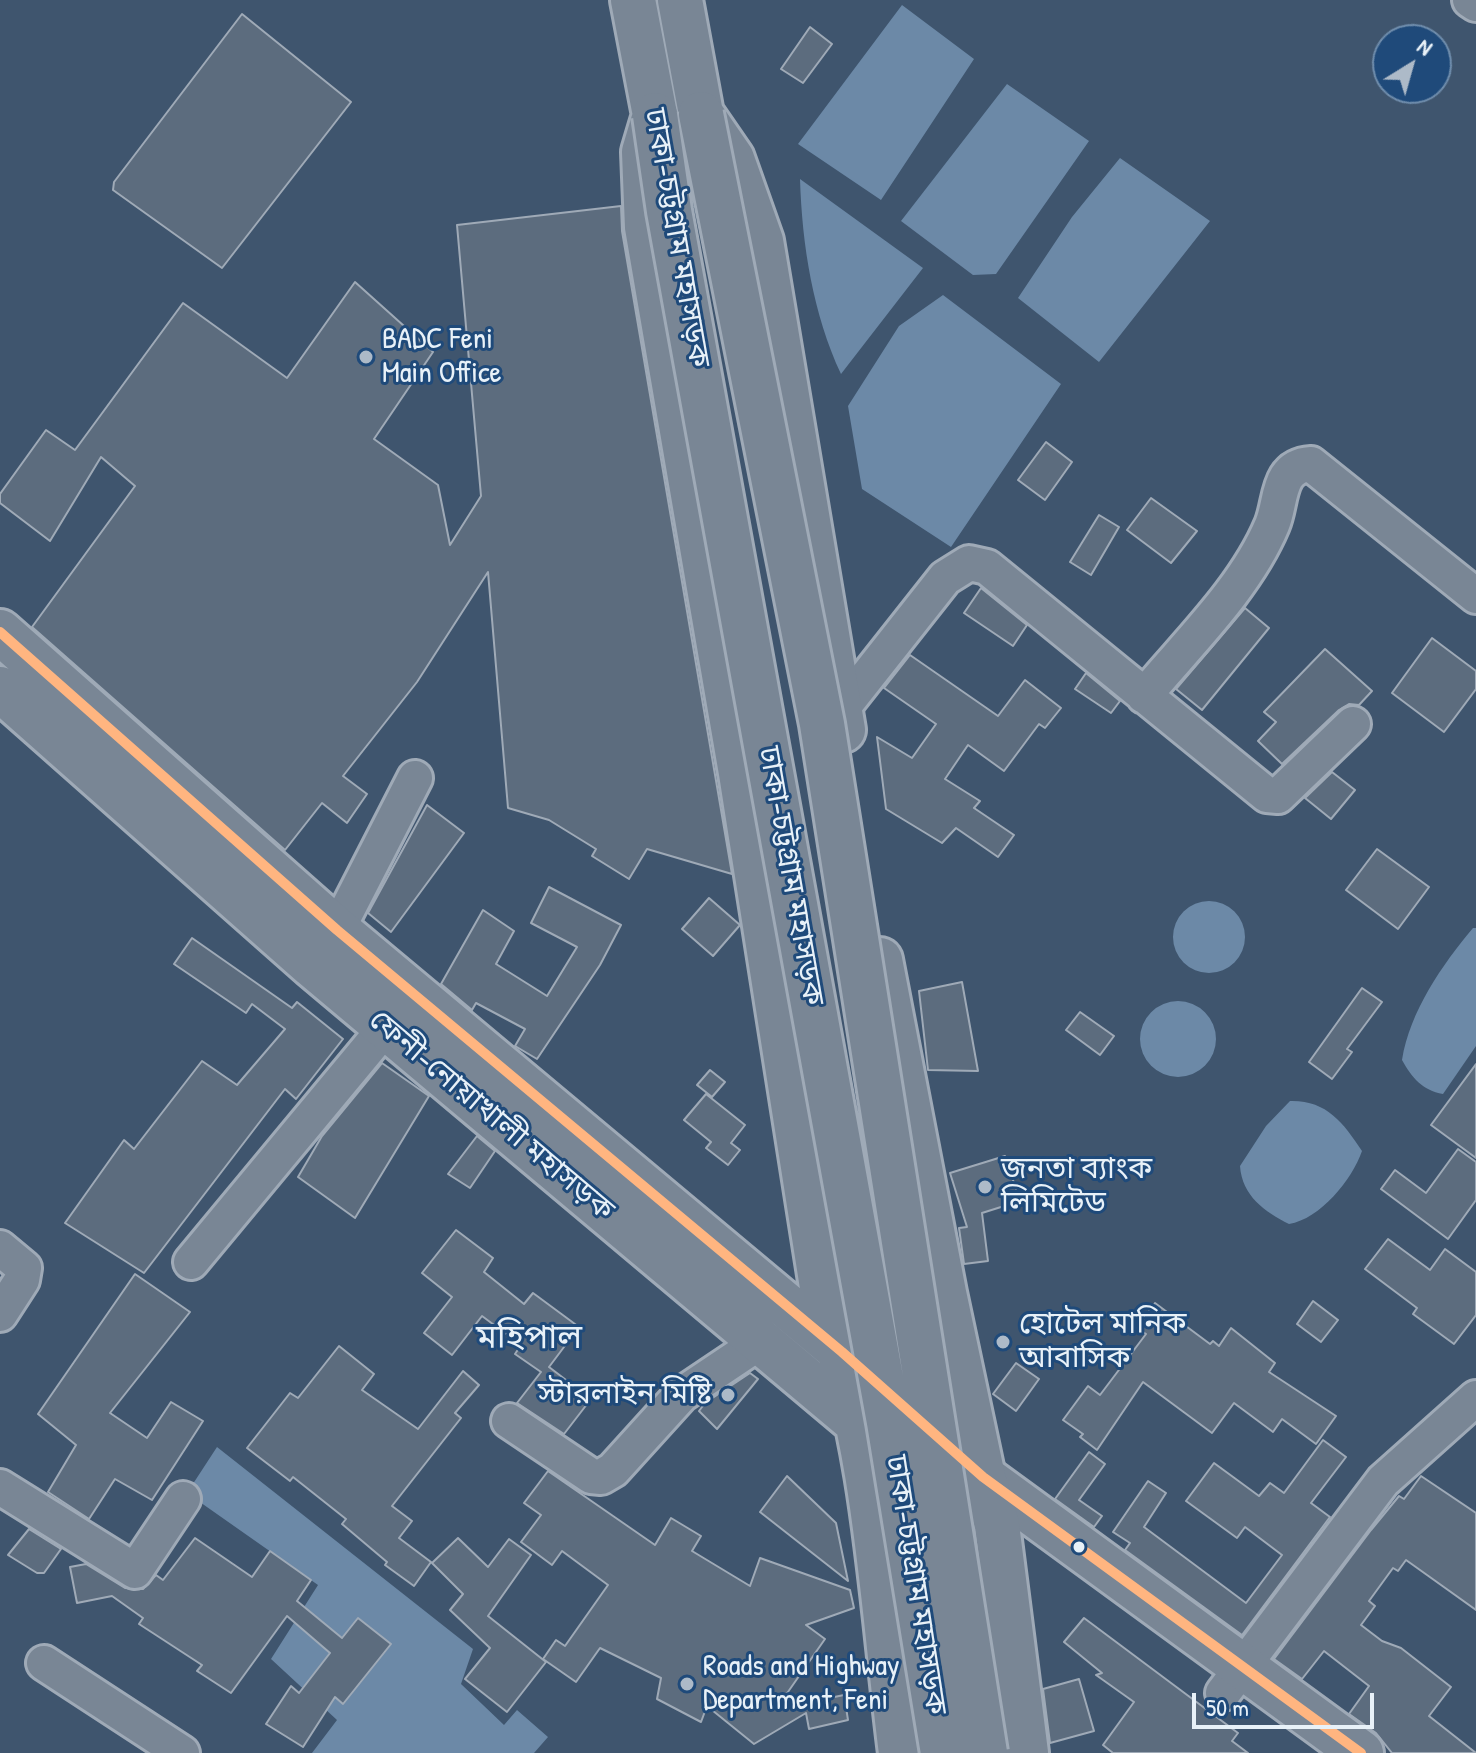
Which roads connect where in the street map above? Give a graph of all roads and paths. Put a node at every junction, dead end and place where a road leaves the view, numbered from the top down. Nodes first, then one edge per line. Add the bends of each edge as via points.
1 (633, 0) edge
2 (680, 0) edge
3 (1470, 0) edge
4 (1476, 4) edge
5 (701, 114) junction
6 (655, 115) junction
7 (1476, 596) edge
8 (0, 632) edge
9 (0, 689) edge
10 (1144, 696) junction
11 (840, 711) junction
12 (1353, 724) dead end
13 (415, 778) dead end
14 (337, 930) junction
15 (312, 965) junction
16 (386, 1027) junction
17 (0, 1248) edge
18 (191, 1262) dead end
19 (0, 1314) edge
20 (760, 1342) junction
21 (842, 1352) junction
22 (1476, 1398) edge
23 (509, 1421) dead end
24 (859, 1425) junction
25 (983, 1477) junction
26 (0, 1487) edge
27 (183, 1499) dead end
28 (997, 1525) junction
29 (44, 1663) dead end
30 (1232, 1681) junction
31 (182, 1753) edge
32 (901, 1753) edge
33 (943, 1753) edge
34 (985, 1753) edge
35 (1026, 1753) edge
36 (1311, 1753) edge
37 (1361, 1753) edge

1 - 6 main road, ঢাকা-চট্টগ্রাম মহাসড়ক
2 - 5 main road, ঢাকা-চট্টগ্রাম মহাসড়ক
3 - 4 street
5 - 11 main road via 732,159 761,241
5 - 34 main road, ঢাকা-চট্টগ্রাম মহাসড়ক, bridge via 822,724
6 - 21 main road via 644,152 647,227 825,1306
6 - 33 main road, ঢাকা-চট্টগ্রাম মহাসড়ক, bridge via 889,1422
7 - 10 street via 1311,464 1302,465 1281,487 1273,524 1236,586
8 - 14 main road, ফেনী-নোয়াখালী মহাসড়ক
9 - 15 main road, ফেনী-নোয়াখালী মহাসড়ক
10 - 11 street via 987,567 969,563 945,578
10 - 12 street via 1267,795 1278,796
11 - 25 main road via 884,983
13 - 14 street
14 - 15 street
14 - 21 main road, ফেনী-নোয়াখালী মহাসড়ক
15 - 16 main road, ফেনী-নোয়াখালী মহাসড়ক
16 - 18 street
16 - 20 main road, ফেনী-নোয়াখালী মহাসড়ক
17 - 19 street via 24,1268
20 - 23 street via 681,1395 601,1477 591,1476
20 - 24 main road, ফেনী-নোয়াখালী মহাসড়ক
21 - 24 main road
21 - 25 main road, ফেনী-নোয়াখালী মহাসড়ক
22 - 30 street via 1383,1481
24 - 28 main road, ফেনী-নোয়াখালী মহাসড়ক
24 - 32 main road
25 - 28 main road
25 - 30 main road, ফেনী-নোয়াখালী মহাসড়ক
26 - 27 street via 135,1571
28 - 30 main road, ফেনী-নোয়াখালী মহাসড়ক
28 - 35 main road
29 - 31 street
30 - 36 main road
30 - 37 main road

